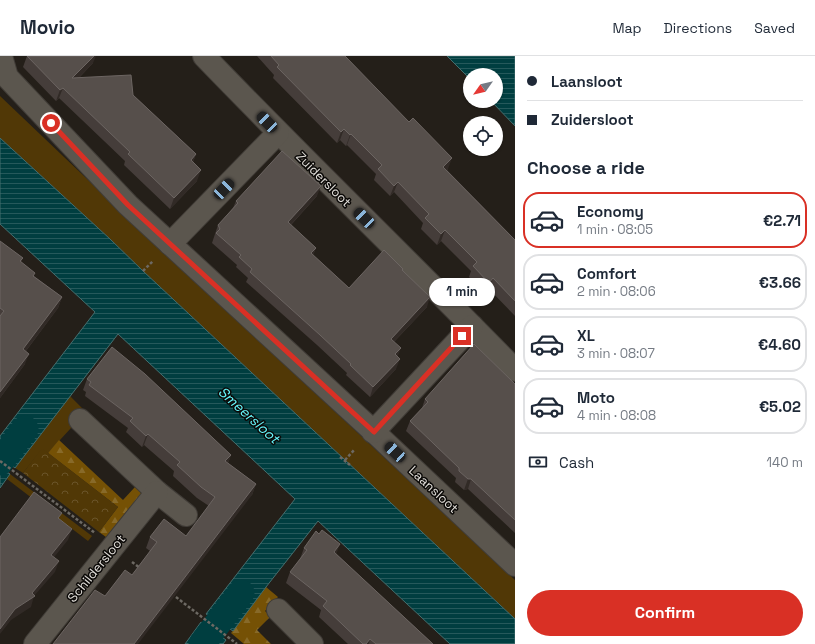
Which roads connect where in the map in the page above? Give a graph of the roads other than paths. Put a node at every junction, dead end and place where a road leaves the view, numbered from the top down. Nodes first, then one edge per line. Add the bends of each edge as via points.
1 (1, 56) edge
2 (204, 56) edge
3 (278, 133) junction
4 (170, 244) junction
5 (472, 326) junction
6 (515, 370) edge
7 (80, 420) dead end
8 (374, 432) junction
9 (157, 492) junction
10 (186, 515) dead end
11 (515, 565) edge
12 (278, 610) dead end
13 (35, 644) edge
14 (312, 644) edge

1 - 4 street, Laansloot via 7,77 128,205
2 - 3 street, Zuidersloot
3 - 4 street
3 - 5 street, Zuidersloot
4 - 8 street, Laansloot
5 - 6 street, Zuidersloot
5 - 8 street
7 - 9 street
8 - 11 street, Laansloot
9 - 10 street
9 - 13 street, Schildersloot
12 - 14 street

